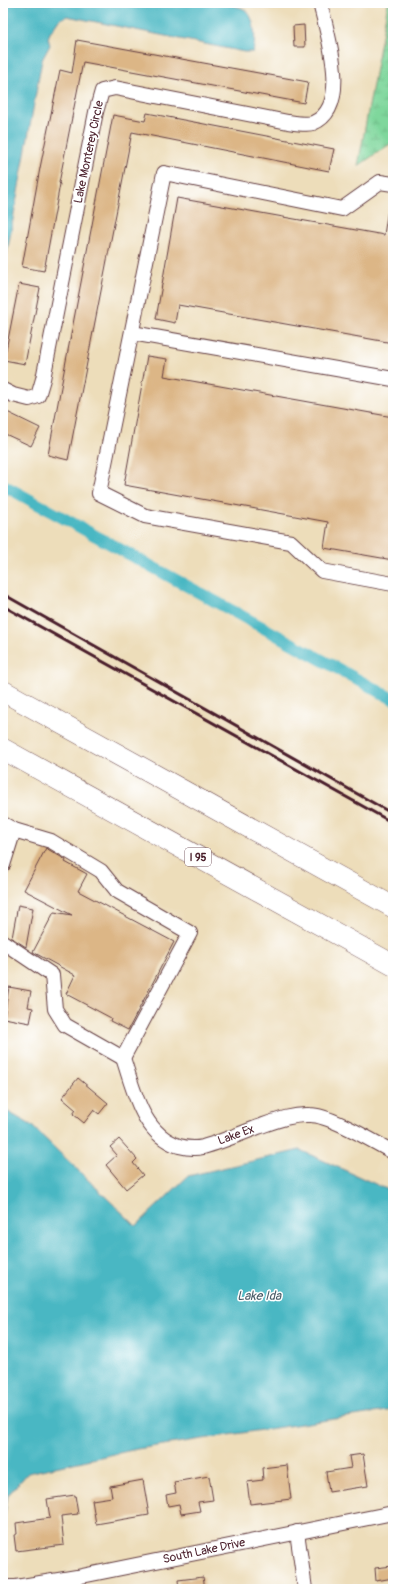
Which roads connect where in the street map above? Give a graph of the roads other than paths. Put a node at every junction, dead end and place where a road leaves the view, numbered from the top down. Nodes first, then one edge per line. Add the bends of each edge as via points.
1 (320, 3) edge
2 (393, 184) edge
3 (132, 333) junction
4 (393, 379) edge
5 (3, 390) edge
6 (393, 584) edge
7 (3, 691) edge
8 (3, 749) edge
9 (8, 827) edge
10 (3, 865) edge
11 (393, 907) edge
12 (3, 942) edge
13 (393, 965) edge
14 (123, 1058) junction
15 (393, 1152) edge
16 (393, 1513) edge
17 (297, 1532) junction
18 (9, 1587) edge
19 (306, 1589) edge

1 - 5 street, Lake Monterey Circle via 335,69 335,91 325,114 312,123 288,122 115,88 102,91 44,379 38,396 29,400 13,396
2 - 3 street via 380,182 342,209 164,172
3 - 4 street
3 - 6 street via 99,493 145,516 291,542 322,571
7 - 11 highway
8 - 13 highway, I 95
9 - 10 street
9 - 14 street via 51,841 101,871 117,892 190,933
12 - 14 street via 52,975 55,1009 65,1025
14 - 15 street, Lake Ex via 142,1112 156,1132 170,1143 186,1148 202,1147 280,1119 313,1114
16 - 17 street, South Lake Drive
17 - 18 street, South Lake Drive via 84,1575
17 - 19 street

